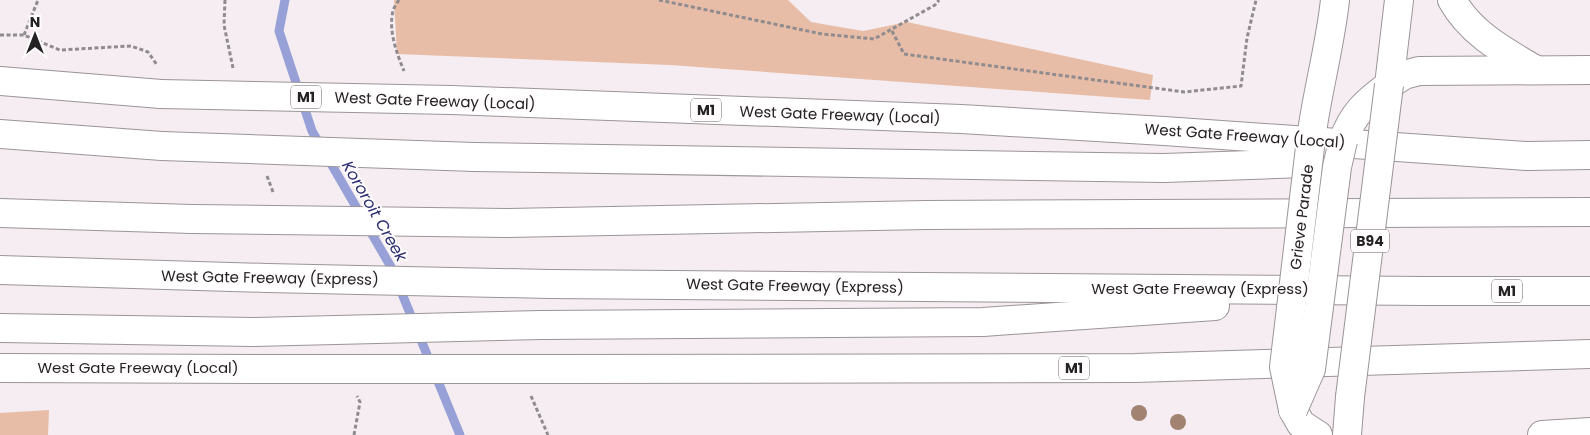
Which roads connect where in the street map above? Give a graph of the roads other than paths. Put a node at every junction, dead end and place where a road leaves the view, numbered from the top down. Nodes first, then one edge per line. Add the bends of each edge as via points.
1 (1335, 0) edge
2 (1399, 0) edge
3 (1452, 0) edge
4 (1590, 70) edge
5 (1538, 71) junction
6 (0, 81) edge
7 (1389, 85) junction
8 (0, 134) edge
9 (1590, 155) edge
10 (1527, 156) junction
11 (1590, 212) edge
12 (0, 213) edge
13 (0, 270) edge
14 (1424, 291) junction
15 (1590, 291) edge
16 (0, 328) edge
17 (1590, 354) edge
18 (2, 367) edge
19 (1291, 422) edge
20 (1590, 432) edge
21 (1318, 435) edge
22 (1347, 435) edge
23 (1542, 435) edge

1 - 19 main road, Grieve Parade, bridge via 1314,118 1284,367
2 - 7 main road, B94
3 - 5 main road via 1474,28 1492,44
4 - 5 main road
5 - 7 main road via 1419,71 1404,75
6 - 10 main road, West Gate Freeway (Local) / M1, bridge via 160,94 451,100 961,119
7 - 19 main road, bridge via 1366,102 1354,116 1343,141 1336,167 1311,369
7 - 22 main road, B94, bridge
8 - 10 main road, bridge via 162,146 474,157 1164,168
9 - 10 main road, West Gate Freeway (Local) / M1
11 - 12 main road, bridge via 936,215 507,223
13 - 14 main road, West Gate Freeway (Express) / M1, bridge via 550,284
14 - 15 main road, West Gate Freeway (Express) / M1
14 - 16 main road, bridge via 983,322 541,325 253,332
17 - 18 main road, West Gate Freeway (Local) / M1, bridge via 1135,368
19 - 21 main road via 1301,424
20 - 23 main road

